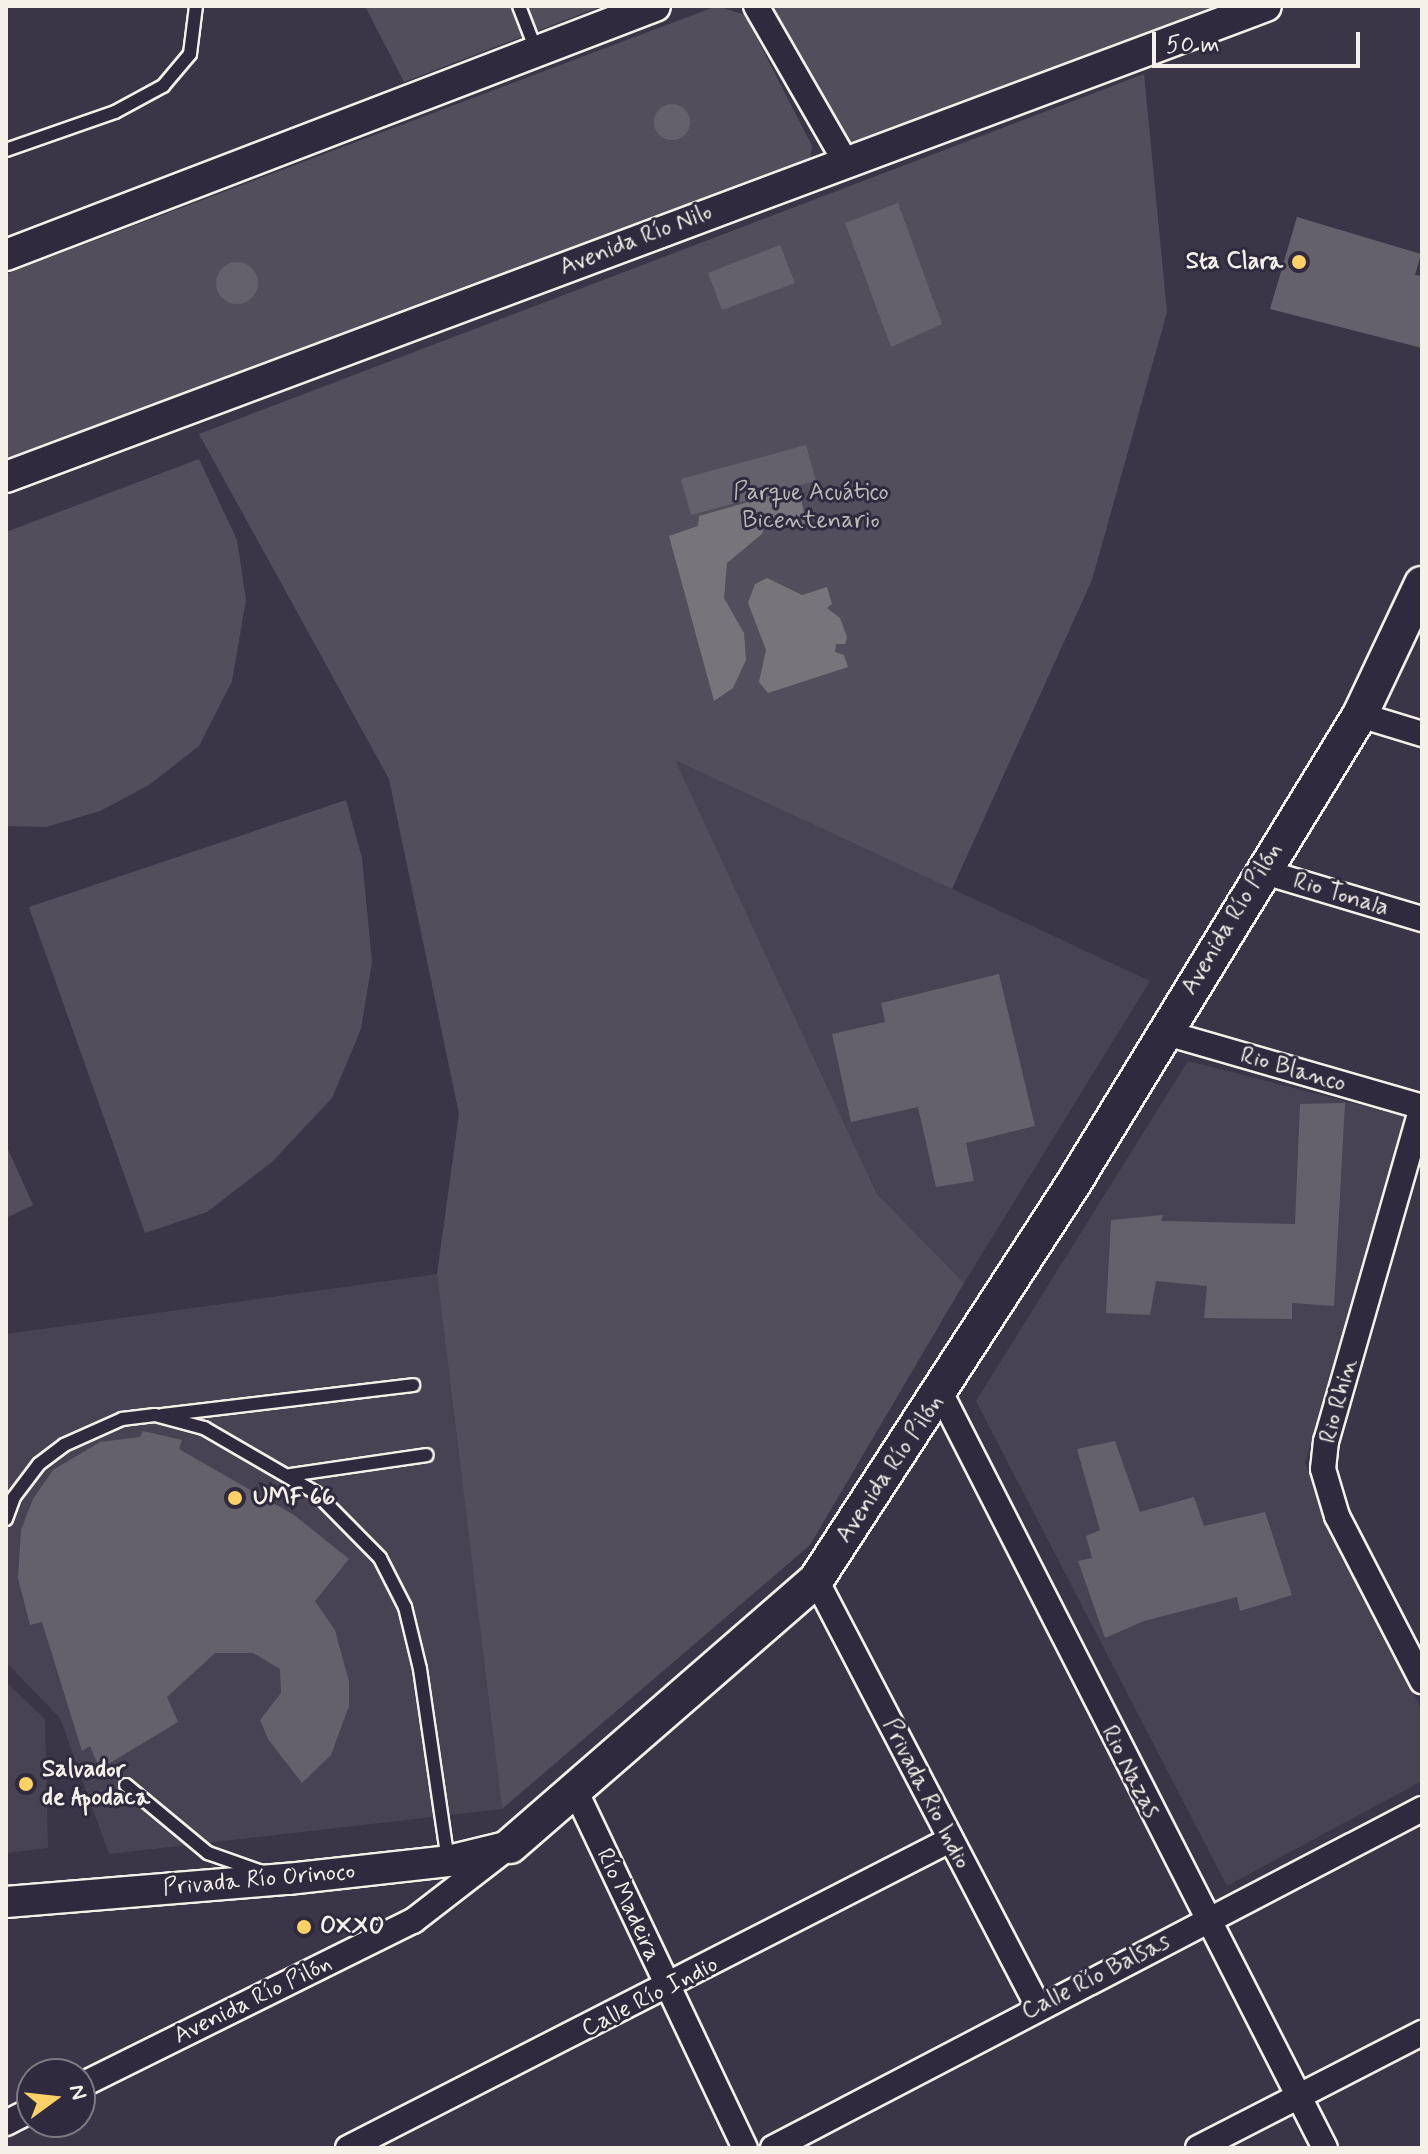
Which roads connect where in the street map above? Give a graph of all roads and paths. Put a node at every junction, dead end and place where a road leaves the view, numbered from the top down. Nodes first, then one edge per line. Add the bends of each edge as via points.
1 (196, 6) edge
2 (519, 6) edge
3 (655, 6) edge
4 (756, 6) edge
5 (1266, 6) edge
6 (622, 12) edge
7 (537, 52) junction
8 (6, 150) edge
9 (845, 161) junction
10 (6, 255) edge
11 (6, 477) edge
12 (1422, 584) edge
13 (1360, 715) junction
14 (1422, 734) edge
15 (1261, 871) junction
16 (1422, 919) edge
17 (1163, 1032) junction
18 (1422, 1107) edge
19 (413, 1385) dead end
20 (941, 1394) junction
21 (155, 1415) junction
22 (427, 1455) dead end
23 (290, 1475) junction
24 (6, 1519) edge
25 (816, 1580) junction
26 (1422, 1681) edge
27 (126, 1785) dead end
28 (575, 1790) junction
29 (1422, 1809) edge
30 (950, 1840) junction
31 (510, 1846) junction
32 (448, 1861) junction
33 (288, 1879) junction
34 (6, 1902) edge
35 (1206, 1920) junction
36 (668, 1989) junction
37 (1038, 2007) junction
38 (1422, 2033) edge
39 (96, 2078) edge
40 (1297, 2098) junction
41 (348, 2148) edge
42 (745, 2148) edge
43 (773, 2148) edge
44 (1198, 2148) edge
45 (1325, 2148) edge

1 - 8 lane via 190,54 163,86 115,112
2 - 7 lane
3 - 6 street
4 - 9 street
5 - 9 street, Avenida Río Nilo
6 - 7 street
7 - 10 street
9 - 11 street, Avenida Río Nilo
12 - 13 main road, Avenida Río Pilón
13 - 14 street
13 - 15 main road, Avenida Río Pilón
15 - 16 street, Rio Tonala
15 - 17 main road, Avenida Río Pilón
17 - 18 street, Rio Blanco
17 - 20 main road, Avenida Río Pilón
18 - 26 street, Rio Rhin via 1326,1441 1323,1469 1337,1516
19 - 21 lane
20 - 25 main road, Avenida Río Pilón
20 - 35 street, Rio Nazas
21 - 23 lane via 204,1428
21 - 24 lane via 122,1419 64,1445 39,1464 14,1497
22 - 23 lane
23 - 32 lane via 351,1524 380,1558 405,1607 422,1683
25 - 28 main road, Avenida Río Pilón
25 - 30 street, Privada Rio Indio
27 - 33 lane via 208,1853
28 - 31 main road, Avenida Río Pilón
28 - 36 street, Río Madeira
29 - 35 street, Calle Río Balsas
30 - 36 street, Calle Río Indio
30 - 37 street, Privada Rio Indio
31 - 32 street, Privada Río Orinoco
31 - 39 street, Avenida Río Pilón via 413,1921
32 - 33 street, Privada Río Orinoco
33 - 34 street, Privada Río Orinoco
35 - 37 street, Calle Río Balsas
35 - 40 street, Rio Nazas
36 - 41 street, Calle Río Indio
36 - 42 street, Río Madeira
37 - 43 street, Calle Río Balsas
38 - 40 street
40 - 44 street
40 - 45 street, Rio Nazas

